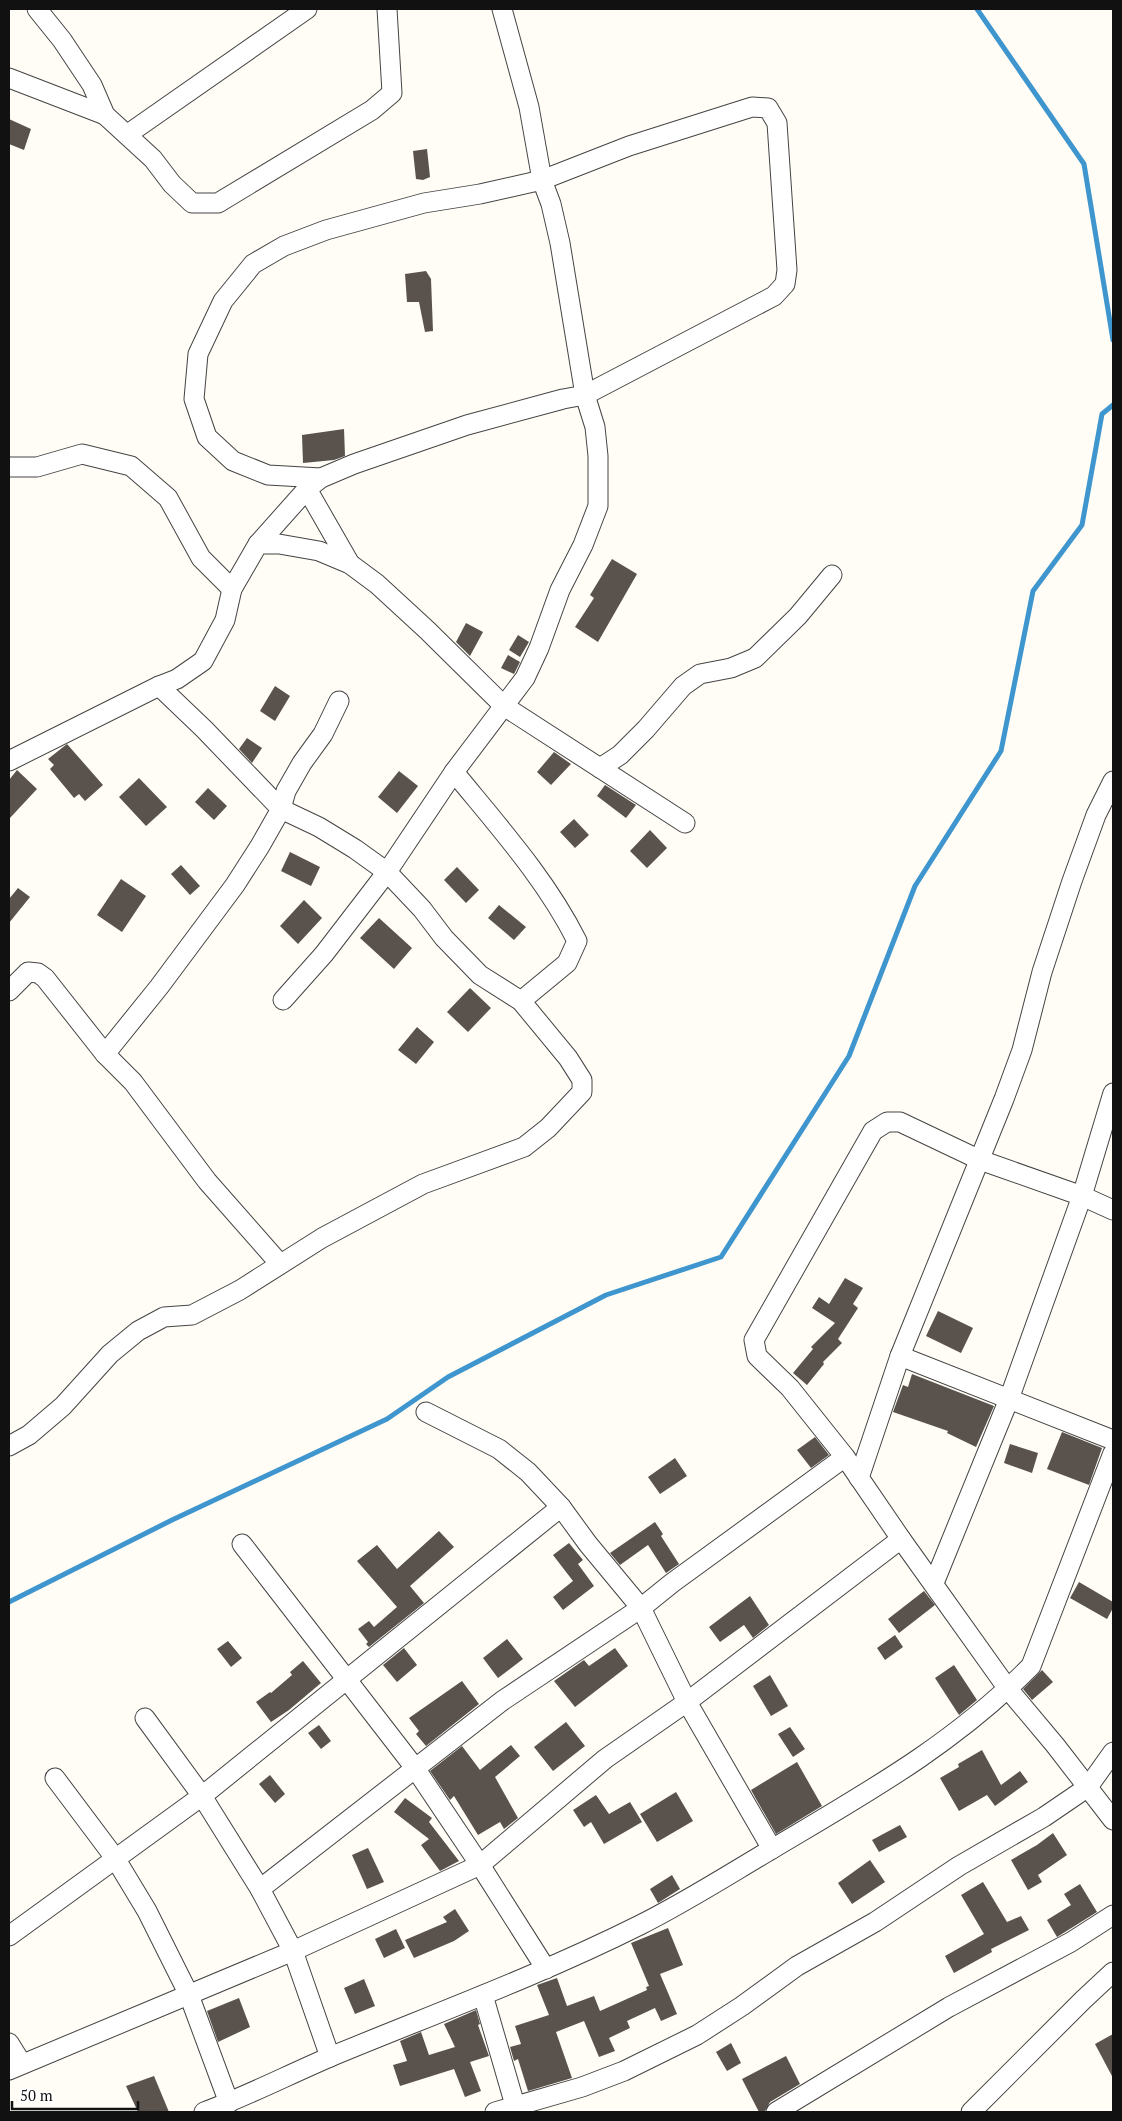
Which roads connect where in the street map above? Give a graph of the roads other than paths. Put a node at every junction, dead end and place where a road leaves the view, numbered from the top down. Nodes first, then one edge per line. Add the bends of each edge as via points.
1 (37, 9) edge
2 (307, 9) edge
3 (387, 9) edge
4 (502, 9) edge
5 (9, 78) edge
6 (105, 115) junction
7 (128, 134) junction
8 (542, 180) junction
9 (585, 395) junction
10 (9, 467) edge
11 (314, 483) junction
12 (258, 544) junction
13 (350, 564) junction
14 (832, 575) dead end
15 (232, 589) junction
16 (158, 686) junction
17 (339, 701) dead end
18 (504, 706) junction
19 (9, 761) edge
20 (600, 768) junction
21 (454, 772) junction
22 (1113, 781) edge
23 (281, 808) junction
24 (685, 823) dead end
25 (387, 872) junction
26 (9, 991) edge
27 (283, 1000) dead end
28 (521, 1001) junction
29 (104, 1054) junction
30 (1113, 1093) edge
31 (980, 1160) junction
32 (1082, 1196) junction
33 (1113, 1210) edge
34 (280, 1264) junction
35 (900, 1356) junction
36 (1009, 1399) junction
37 (426, 1412) dead end
38 (1113, 1440) edge
39 (9, 1446) edge
40 (1113, 1453) edge
41 (845, 1457) junction
42 (859, 1478) junction
43 (561, 1507) junction
44 (901, 1539) junction
45 (242, 1544) dead end
46 (934, 1583) junction
47 (641, 1608) junction
48 (346, 1680) junction
49 (1008, 1689) junction
50 (687, 1702) junction
51 (145, 1718) dead end
52 (1113, 1752) edge
53 (414, 1768) junction
54 (55, 1778) dead end
55 (1088, 1787) junction
56 (202, 1796) junction
57 (1113, 1820) edge
58 (772, 1849) junction
59 (115, 1858) junction
60 (480, 1865) junction
61 (260, 1889) junction
62 (1113, 1915) edge
63 (9, 1936) edge
64 (293, 1952) junction
65 (546, 1968) junction
66 (1113, 1972) edge
67 (189, 1995) junction
68 (483, 1995) junction
69 (9, 2043) edge
70 (330, 2057) junction
71 (16, 2067) edge
72 (229, 2102) junction
73 (517, 2110) edge
74 (204, 2112) edge
75 (495, 2112) edge
76 (776, 2112) edge
77 (971, 2112) edge

1 - 6 street via 92,85
2 - 7 street
3 - 7 street via 392,92 372,110 218,202 192,203
4 - 8 street via 529,107
5 - 6 street
6 - 7 street
8 - 9 street via 560,243
8 - 9 street via 629,146 752,107 768,108 777,123 788,270 785,284 774,296
8 - 11 street via 424,204 326,230 284,246 253,264 223,300 198,354 194,399 207,437 233,461 268,476
9 - 11 street via 467,426 362,461
9 - 18 street via 595,427 598,506 560,590 536,655 525,678
10 - 15 street via 37,467 82,454 131,466 168,498 200,558
11 - 12 street
11 - 13 street
12 - 13 street via 319,551
12 - 15 street
13 - 18 street via 427,630
14 - 20 street via 798,616 755,658 731,668 700,674 683,686 620,755
15 - 16 street via 225,620 203,660 176,679
16 - 19 street
16 - 23 street
17 - 23 street via 323,734 286,791
18 - 20 street
18 - 21 street
20 - 24 street
21 - 25 street
21 - 28 street via 519,851 565,917 577,941 567,963
22 - 31 street via 1096,815 1072,881 1042,972 1022,1050
23 - 25 street via 326,832
23 - 29 street via 235,885
25 - 27 street via 324,954
25 - 28 street via 480,975
26 - 29 street via 28,972 38,973
28 - 34 street via 568,1058 582,1080 582,1092 548,1128 524,1147 423,1184
29 - 34 street via 133,1082 207,1181
30 - 32 street
31 - 32 street
31 - 35 street
31 - 41 street via 900,1122 887,1122 873,1131 754,1340 757,1356 790,1388
32 - 33 street
32 - 36 street
34 - 39 street via 192,1315 164,1317 138,1331 110,1354 63,1406 29,1435
35 - 36 street
35 - 42 street
36 - 38 street
36 - 46 street
37 - 43 street via 499,1449 528,1472
40 - 49 street via 1031,1666
41 - 42 street
41 - 47 street
42 - 44 street
43 - 47 street
43 - 48 street
44 - 46 street
44 - 50 street
45 - 48 street
46 - 49 street
47 - 50 street
47 - 53 street via 502,1701
48 - 53 street
48 - 56 street
49 - 55 street
49 - 58 street via 941,1745
50 - 58 street
50 - 60 street via 605,1759
51 - 56 street
52 - 55 street
53 - 60 street
53 - 61 street
54 - 59 street
55 - 57 street
55 - 73 street via 875,1922 797,1966 697,2035 624,2071
56 - 59 street
56 - 61 street
58 - 65 street via 706,1890 640,1925
59 - 63 street
59 - 67 street via 147,1911
60 - 64 street
60 - 65 street
61 - 64 street
62 - 76 street via 1071,1942 949,2007
64 - 67 street
64 - 70 street
65 - 68 street
66 - 77 street
67 - 71 street
67 - 72 street
68 - 70 street
68 - 73 street
69 - 71 street
70 - 72 street
72 - 74 street
73 - 75 street

